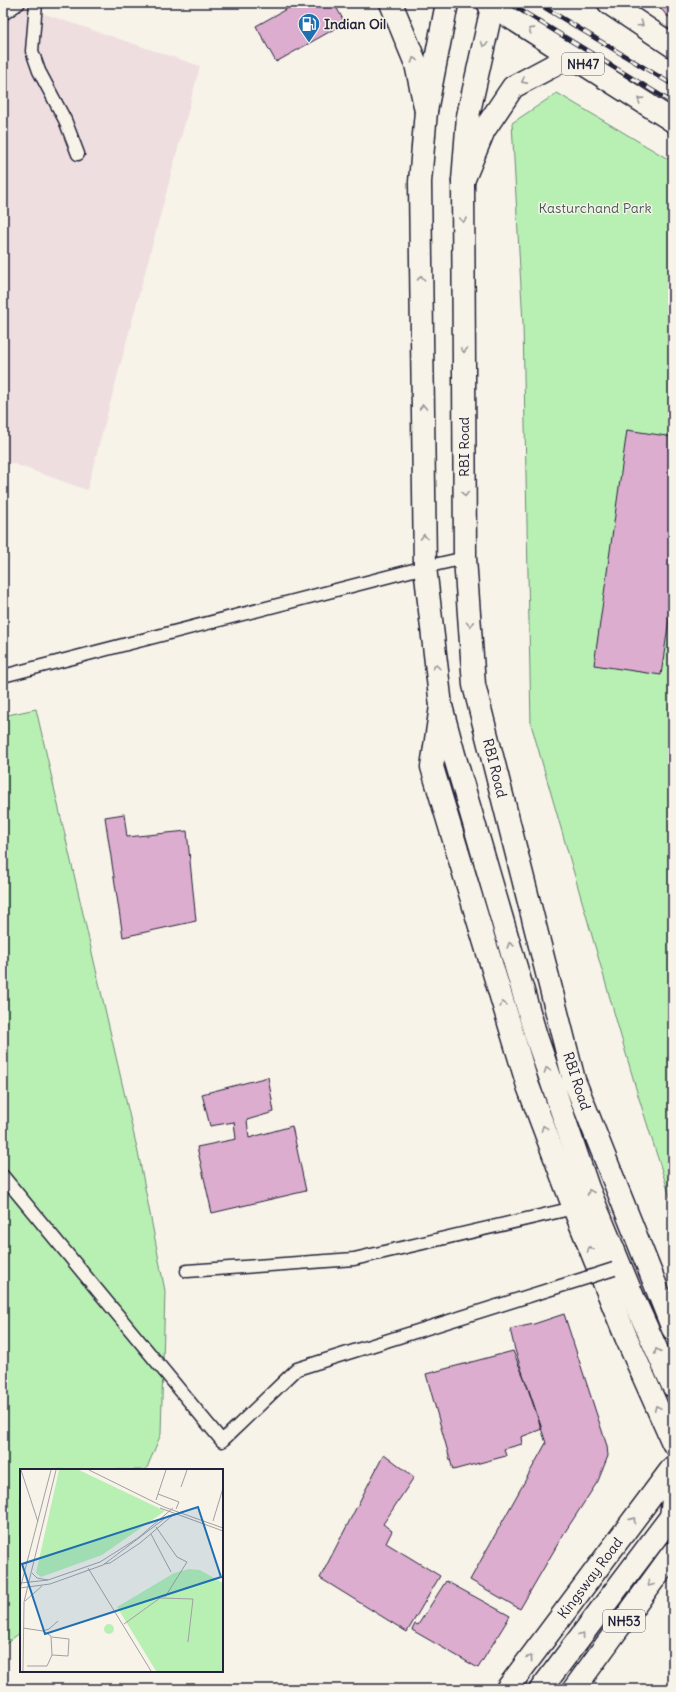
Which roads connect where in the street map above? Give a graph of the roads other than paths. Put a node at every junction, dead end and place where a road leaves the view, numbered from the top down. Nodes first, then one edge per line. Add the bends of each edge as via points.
1 (19, 3) edge
2 (36, 3) edge
3 (392, 3) edge
4 (447, 3) edge
5 (609, 3) edge
6 (491, 4) edge
7 (3, 14) edge
8 (673, 46) edge
9 (571, 56) junction
10 (426, 112) junction
11 (673, 121) edge
12 (78, 154) dead end
13 (463, 181) junction
14 (465, 558) junction
15 (425, 567) junction
16 (3, 676) edge
17 (441, 706) junction
18 (3, 1176) edge
19 (574, 1208) junction
20 (617, 1268) junction
21 (187, 1271) dead end
22 (673, 1329) edge
23 (673, 1386) edge
24 (673, 1443) edge
25 (673, 1467) edge
26 (672, 1510) edge
27 (673, 1553) edge
28 (507, 1689) edge
29 (541, 1689) edge
30 (574, 1689) edge

1 - 7 lane
2 - 12 lane via 32,51 39,71 66,120
10 -> 3 main road via 416,64
4 - 10 main road
5 -> 8 main road
9 -> 6 main road, NH47
6 -> 13 main road, RBI Road via 468,116
11 -> 9 main road, NH47
9 -> 13 main road via 513,87 484,130
15 -> 10 main road via 420,182
13 -> 14 main road, RBI Road
14 - 15 lane
14 -> 22 main road, RBI Road via 474,685 574,1080
15 - 16 lane
17 -> 15 main road
19 -> 17 main road via 528,1086 432,768
20 -> 17 main road via 536,1036
18 - 20 lane, bridge via 222,1441 297,1369
19 - 21 lane via 354,1259
24 -> 19 main road via 626,1337
23 -> 20 main road
28 -> 25 main road, Kingsway Road
29 -> 26 main road
27 -> 30 main road, NH53

